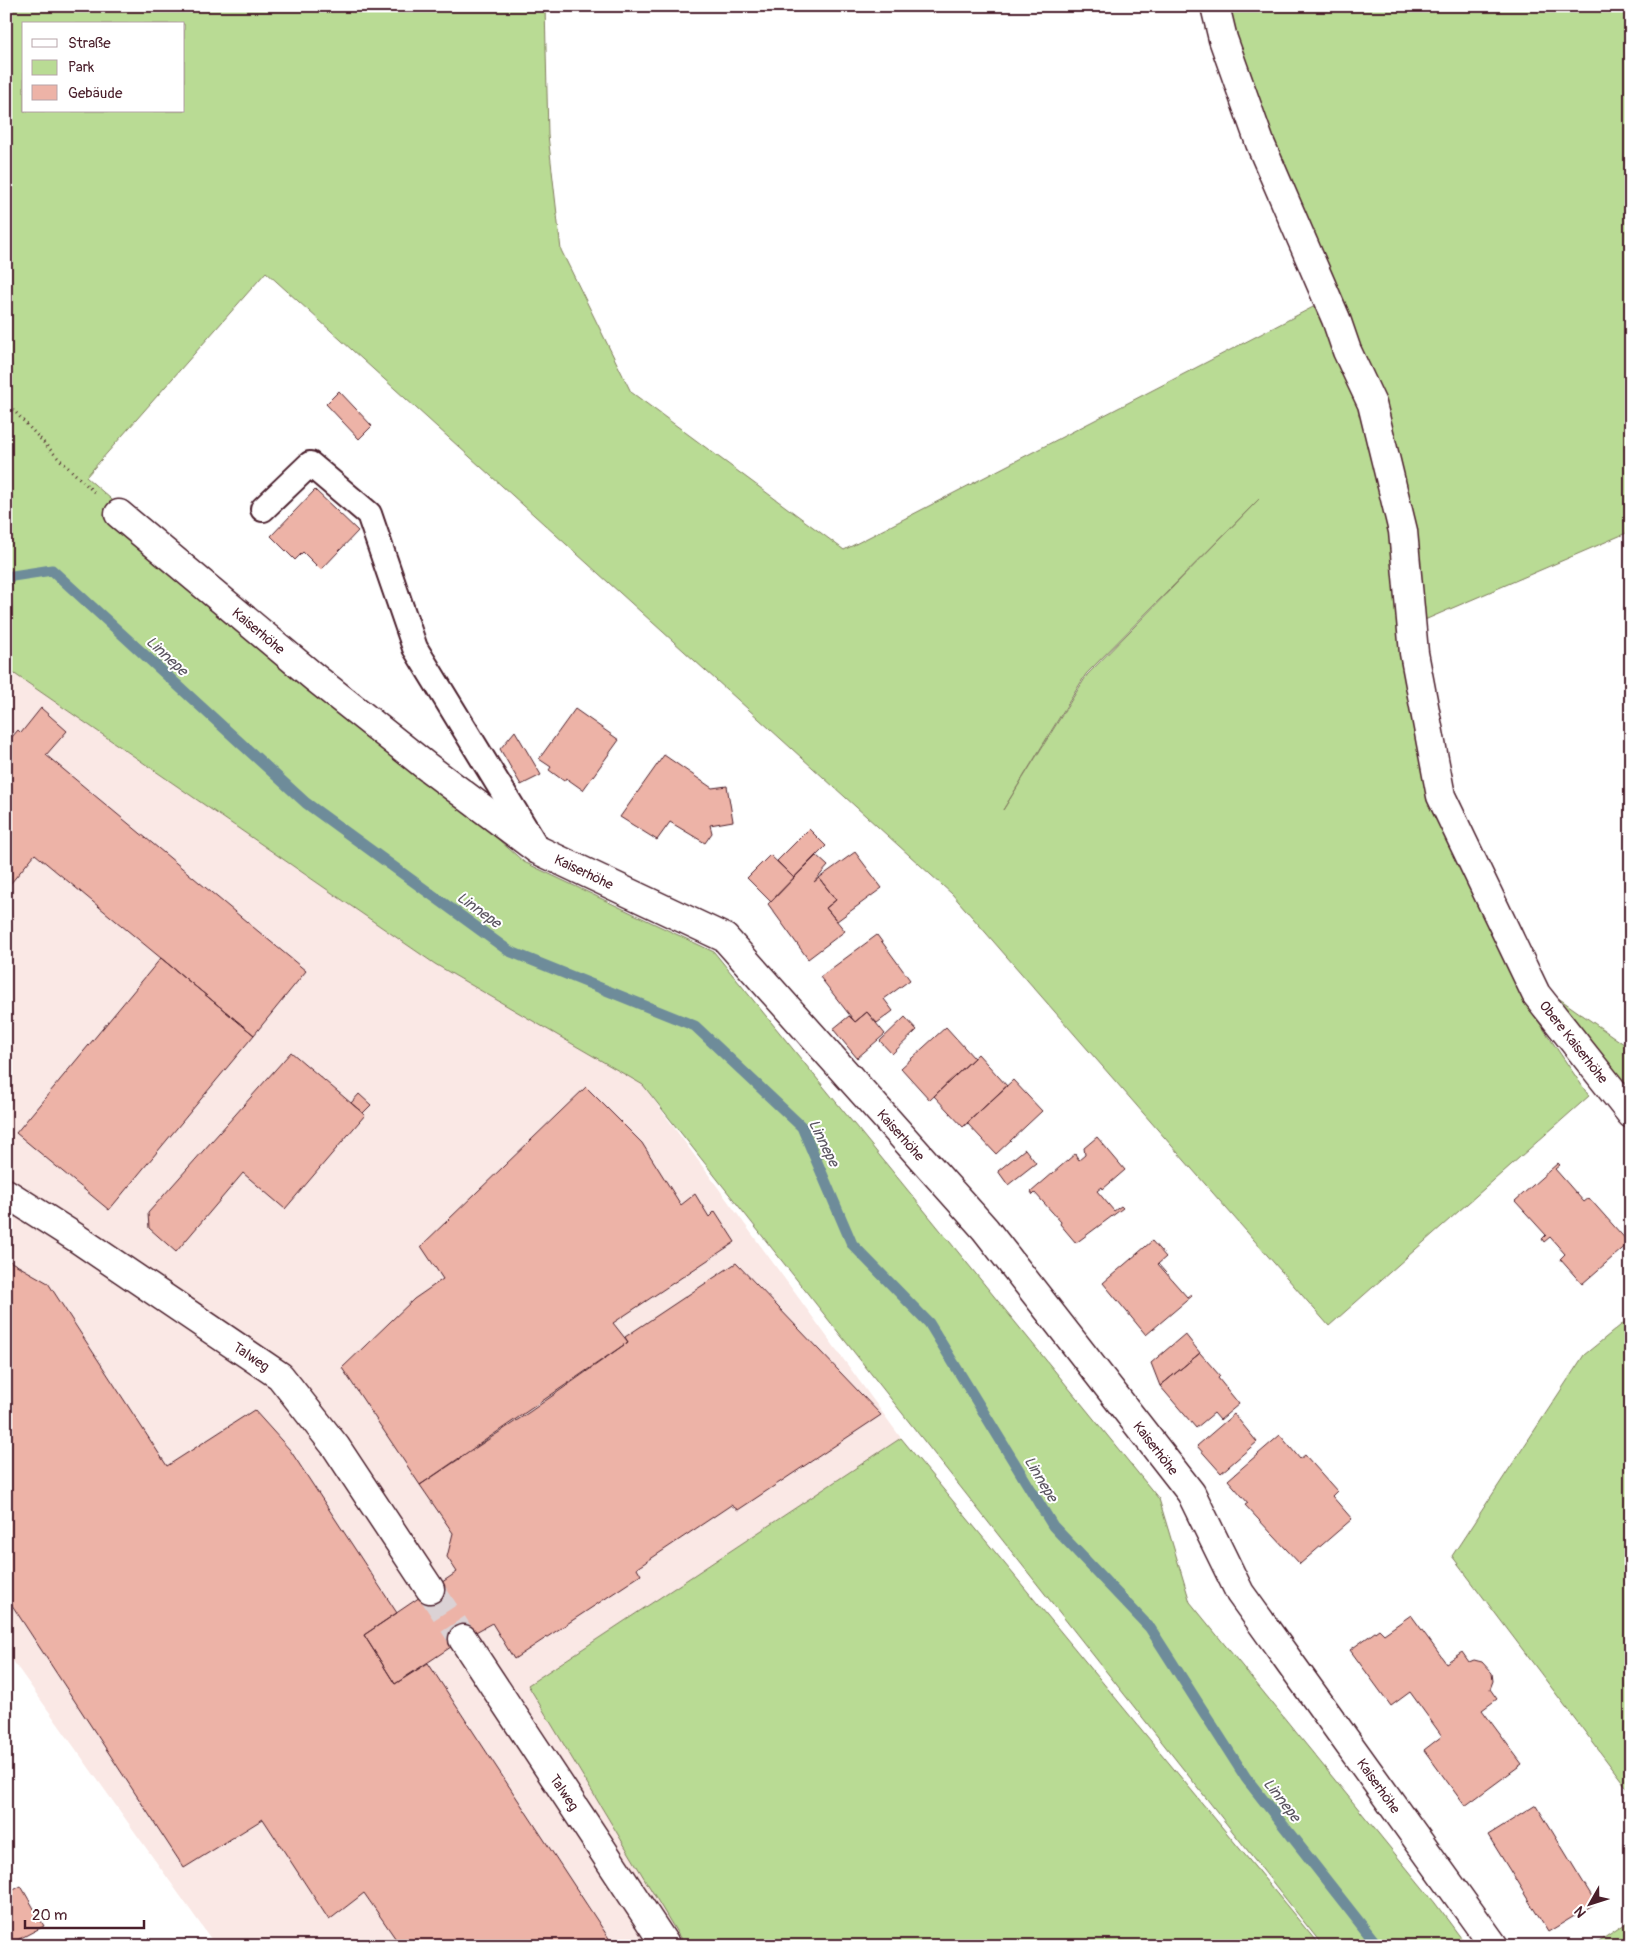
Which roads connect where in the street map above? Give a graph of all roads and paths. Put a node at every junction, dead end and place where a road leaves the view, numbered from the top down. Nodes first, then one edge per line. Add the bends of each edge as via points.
1 (1215, 6) edge
2 (6, 402) edge
3 (263, 509) dead end
4 (119, 514) joint
5 (538, 850) junction
6 (1631, 1114) edge
7 (6, 1194) edge
8 (430, 1589) tunnel mouth
9 (463, 1639) tunnel mouth
10 (666, 1946) edge
11 (1494, 1946) edge

1 - 6 street, Obere Kaiserhöhe via 1223,39 1260,143 1372,404 1404,531 1414,653 1441,796 1536,994
2 - 4 path via 58,458
3 - 5 lane via 310,464 369,514 415,648
4 - 5 street, Kaiserhöhe via 314,677
5 - 11 street, Kaiserhöhe via 725,938 985,1229 1190,1493 1240,1593
7 - 8 street, Talweg via 280,1376 336,1447
9 - 10 street, Talweg

